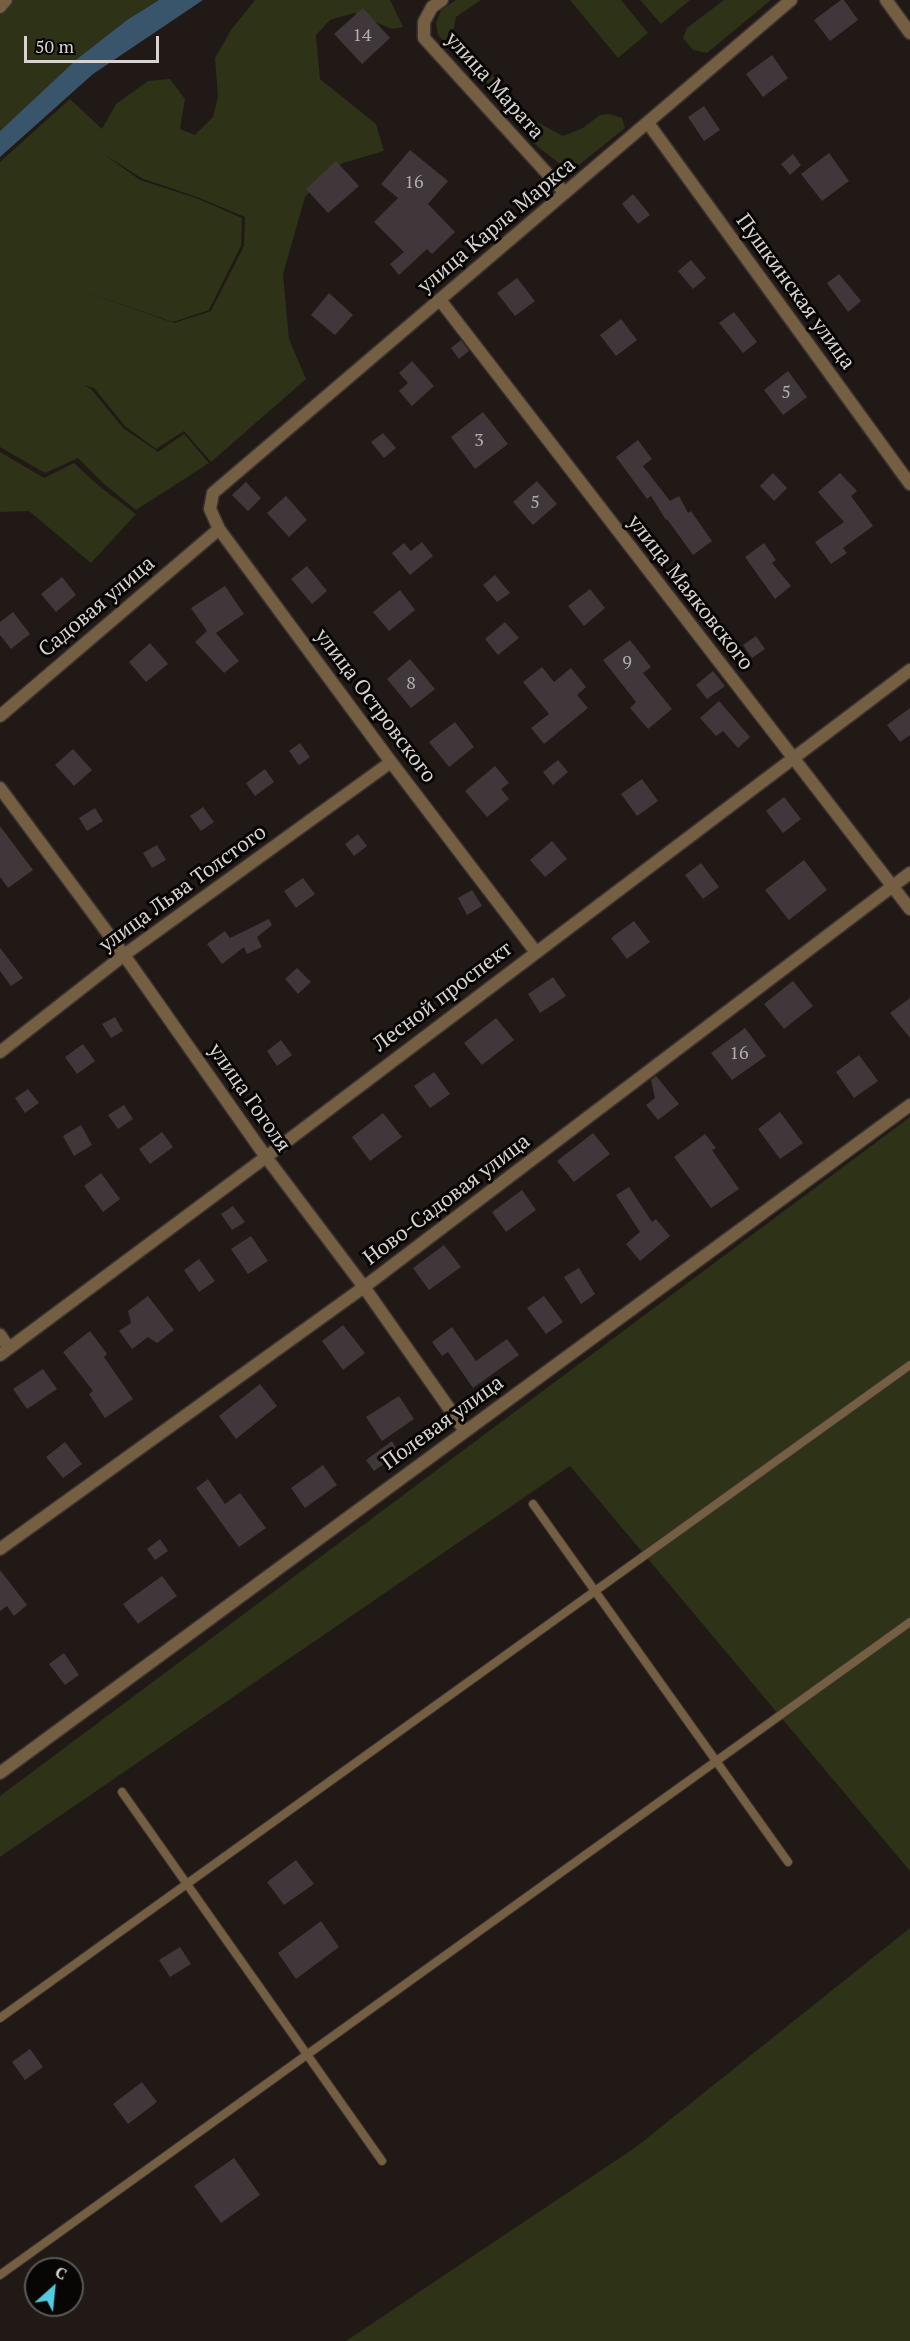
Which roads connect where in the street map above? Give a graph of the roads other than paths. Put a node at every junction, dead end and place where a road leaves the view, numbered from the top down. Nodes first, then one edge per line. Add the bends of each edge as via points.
1 (6, 0) edge
2 (442, 0) edge
3 (791, 0) edge
4 (886, 0) edge
5 (0, 7) edge
6 (910, 33) edge
7 (648, 123) junction
8 (565, 193) junction
9 (440, 300) junction
10 (226, 480) joint
11 (910, 484) edge
12 (219, 529) junction
13 (910, 670) edge
14 (0, 716) edge
15 (793, 759) junction
16 (391, 762) junction
17 (0, 788) edge
18 (5, 804) edge
19 (910, 873) edge
20 (892, 887) junction
21 (910, 909) edge
22 (535, 951) junction
23 (124, 955) junction
24 (0, 1052) edge
25 (910, 1105) edge
26 (266, 1157) junction
27 (364, 1287) junction
28 (0, 1335) edge
29 (5, 1352) edge
30 (910, 1365) edge
31 (465, 1431) junction
32 (532, 1504) dead end
33 (0, 1549) edge
34 (594, 1592) junction
35 (910, 1622) edge
36 (716, 1761) junction
37 (0, 1773) edge
38 (122, 1792) dead end
39 (788, 1862) dead end
40 (186, 1883) junction
41 (0, 2018) edge
42 (307, 2054) junction
43 (382, 2161) dead end
44 (0, 2275) edge

1 - 5 street
2 - 8 street, улица Марата via 423,22 424,38
3 - 7 street, улица Карла Маркса
4 - 6 street
7 - 8 street, улица Карла Маркса
7 - 11 street, Пушкинская улица
8 - 9 street, улица Карла Маркса
9 - 10 street, улица Карла Маркса
9 - 15 street, улица Маяковского
10 - 12 street, улица Островского via 213,493 210,509
12 - 14 street, Садовая улица
12 - 16 street, улица Островского
13 - 15 street, Лесной проспект
15 - 20 street, улица Маяковского
15 - 22 street, Лесной проспект
16 - 22 street, улица Островского
16 - 23 street, улица Льва Толстого
17 - 18 street, улица Гоголя
18 - 23 street, улица Гоголя
19 - 20 street, Ново-Садовая улица
20 - 21 street, улица Маяковского
20 - 27 street, Ново-Садовая улица
22 - 26 street, Лесной проспект
23 - 24 street, улица Льва Толстого
23 - 26 street, улица Гоголя
25 - 31 street, Полевая улица
26 - 27 street, улица Гоголя
26 - 29 street, Лесной проспект
27 - 31 street, улица Гоголя
27 - 33 street, Ново-Садовая улица
28 - 29 street
30 - 34 lane
31 - 37 street, Полевая улица
32 - 34 lane
34 - 36 lane
34 - 40 lane
35 - 36 lane
36 - 39 lane
36 - 42 lane
38 - 40 lane
40 - 41 lane
40 - 42 lane
42 - 43 lane
42 - 44 lane

